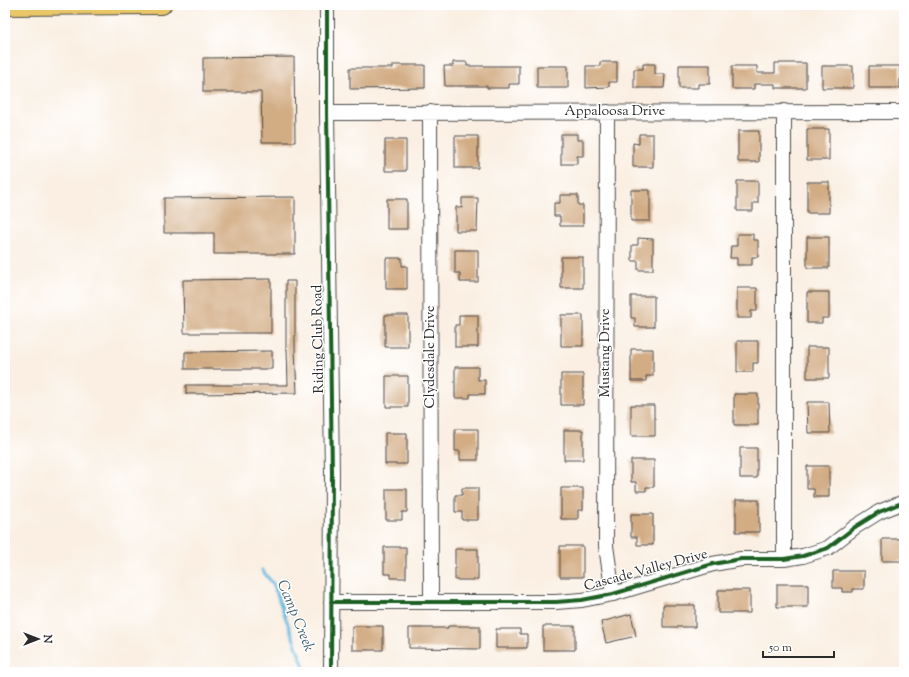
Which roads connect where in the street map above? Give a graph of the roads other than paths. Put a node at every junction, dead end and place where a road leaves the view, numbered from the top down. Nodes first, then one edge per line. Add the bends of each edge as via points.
1 (116, 5) edge
2 (162, 5) edge
3 (327, 5) edge
4 (5, 6) edge
5 (784, 111) junction
6 (430, 112) junction
7 (607, 112) junction
8 (904, 112) edge
9 (327, 113) junction
10 (904, 502) edge
11 (784, 559) junction
12 (613, 594) junction
13 (331, 602) junction
14 (431, 602) junction
15 (331, 672) edge

1 - 2 main road
1 - 4 main road
3 - 9 street, Riding Club Road
5 - 7 street, Appaloosa Drive
5 - 8 street, Appaloosa Drive
5 - 11 street
6 - 7 street, Appaloosa Drive
6 - 9 street, Appaloosa Drive
6 - 14 street, Clydesdale Drive
7 - 12 street, Mustang Drive via 606,546
9 - 13 street, Riding Club Road via 332,473
10 - 11 street, Cascade Valley Drive via 879,512 828,548
11 - 12 street, Cascade Valley Drive via 741,559 713,564
12 - 14 street, Cascade Valley Drive via 556,602
13 - 14 street, Cascade Valley Drive
13 - 15 street, Riding Club Road

